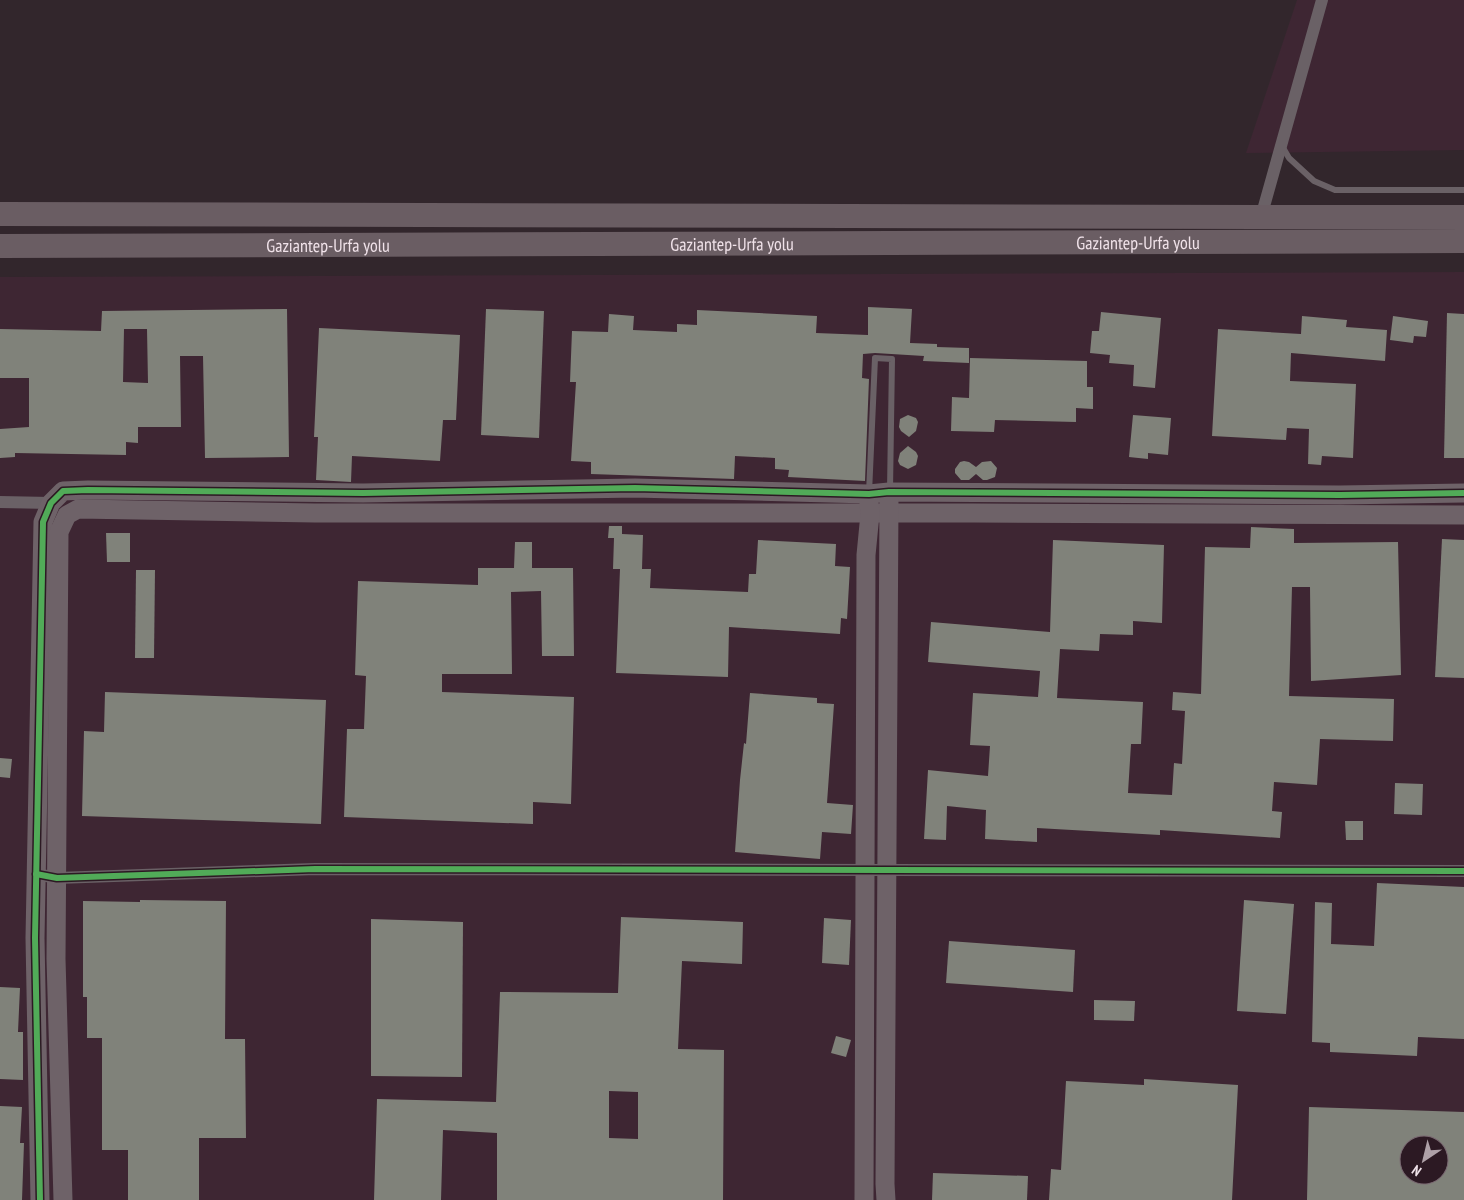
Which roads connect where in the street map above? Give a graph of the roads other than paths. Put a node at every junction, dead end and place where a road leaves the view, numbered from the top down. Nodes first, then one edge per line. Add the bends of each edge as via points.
1 (1322, 0) edge
2 (1281, 145) junction
3 (1464, 190) edge
4 (0, 214) edge
5 (1464, 216) edge
6 (1261, 217) junction
7 (1464, 241) edge
8 (0, 246) edge
9 (890, 492) junction
10 (869, 494) junction
11 (1464, 494) edge
12 (0, 502) edge
13 (51, 503) junction
14 (879, 513) junction
15 (1464, 515) edge
16 (886, 869) junction
17 (865, 870) junction
18 (1464, 871) edge
19 (36, 874) junction
20 (57, 878) junction
21 (40, 1200) edge
22 (63, 1200) edge
23 (864, 1200) edge
24 (886, 1200) edge

1 - 2 street
2 - 3 lane via 1289,158 1314,181 1336,190
2 - 6 street
4 - 6 highway, Gaziantep-Urfa yolu
5 - 6 highway, Gaziantep-Urfa yolu
7 - 8 highway, Gaziantep-Urfa yolu
9 - 10 street
9 - 10 lane via 892,360 875,358
9 - 11 street
9 - 14 street
10 - 13 street via 635,488 363,493 88,490 63,491
10 - 14 street
12 - 13 street
13 - 19 street via 43,522
14 - 15 street
14 - 16 street
14 - 17 street via 866,555
14 - 20 street via 315,513 78,509 67,515 59,532
16 - 17 street
16 - 18 street
16 - 24 street
17 - 20 street via 315,869
17 - 23 street
19 - 20 street
19 - 21 street
20 - 22 street via 56,959

